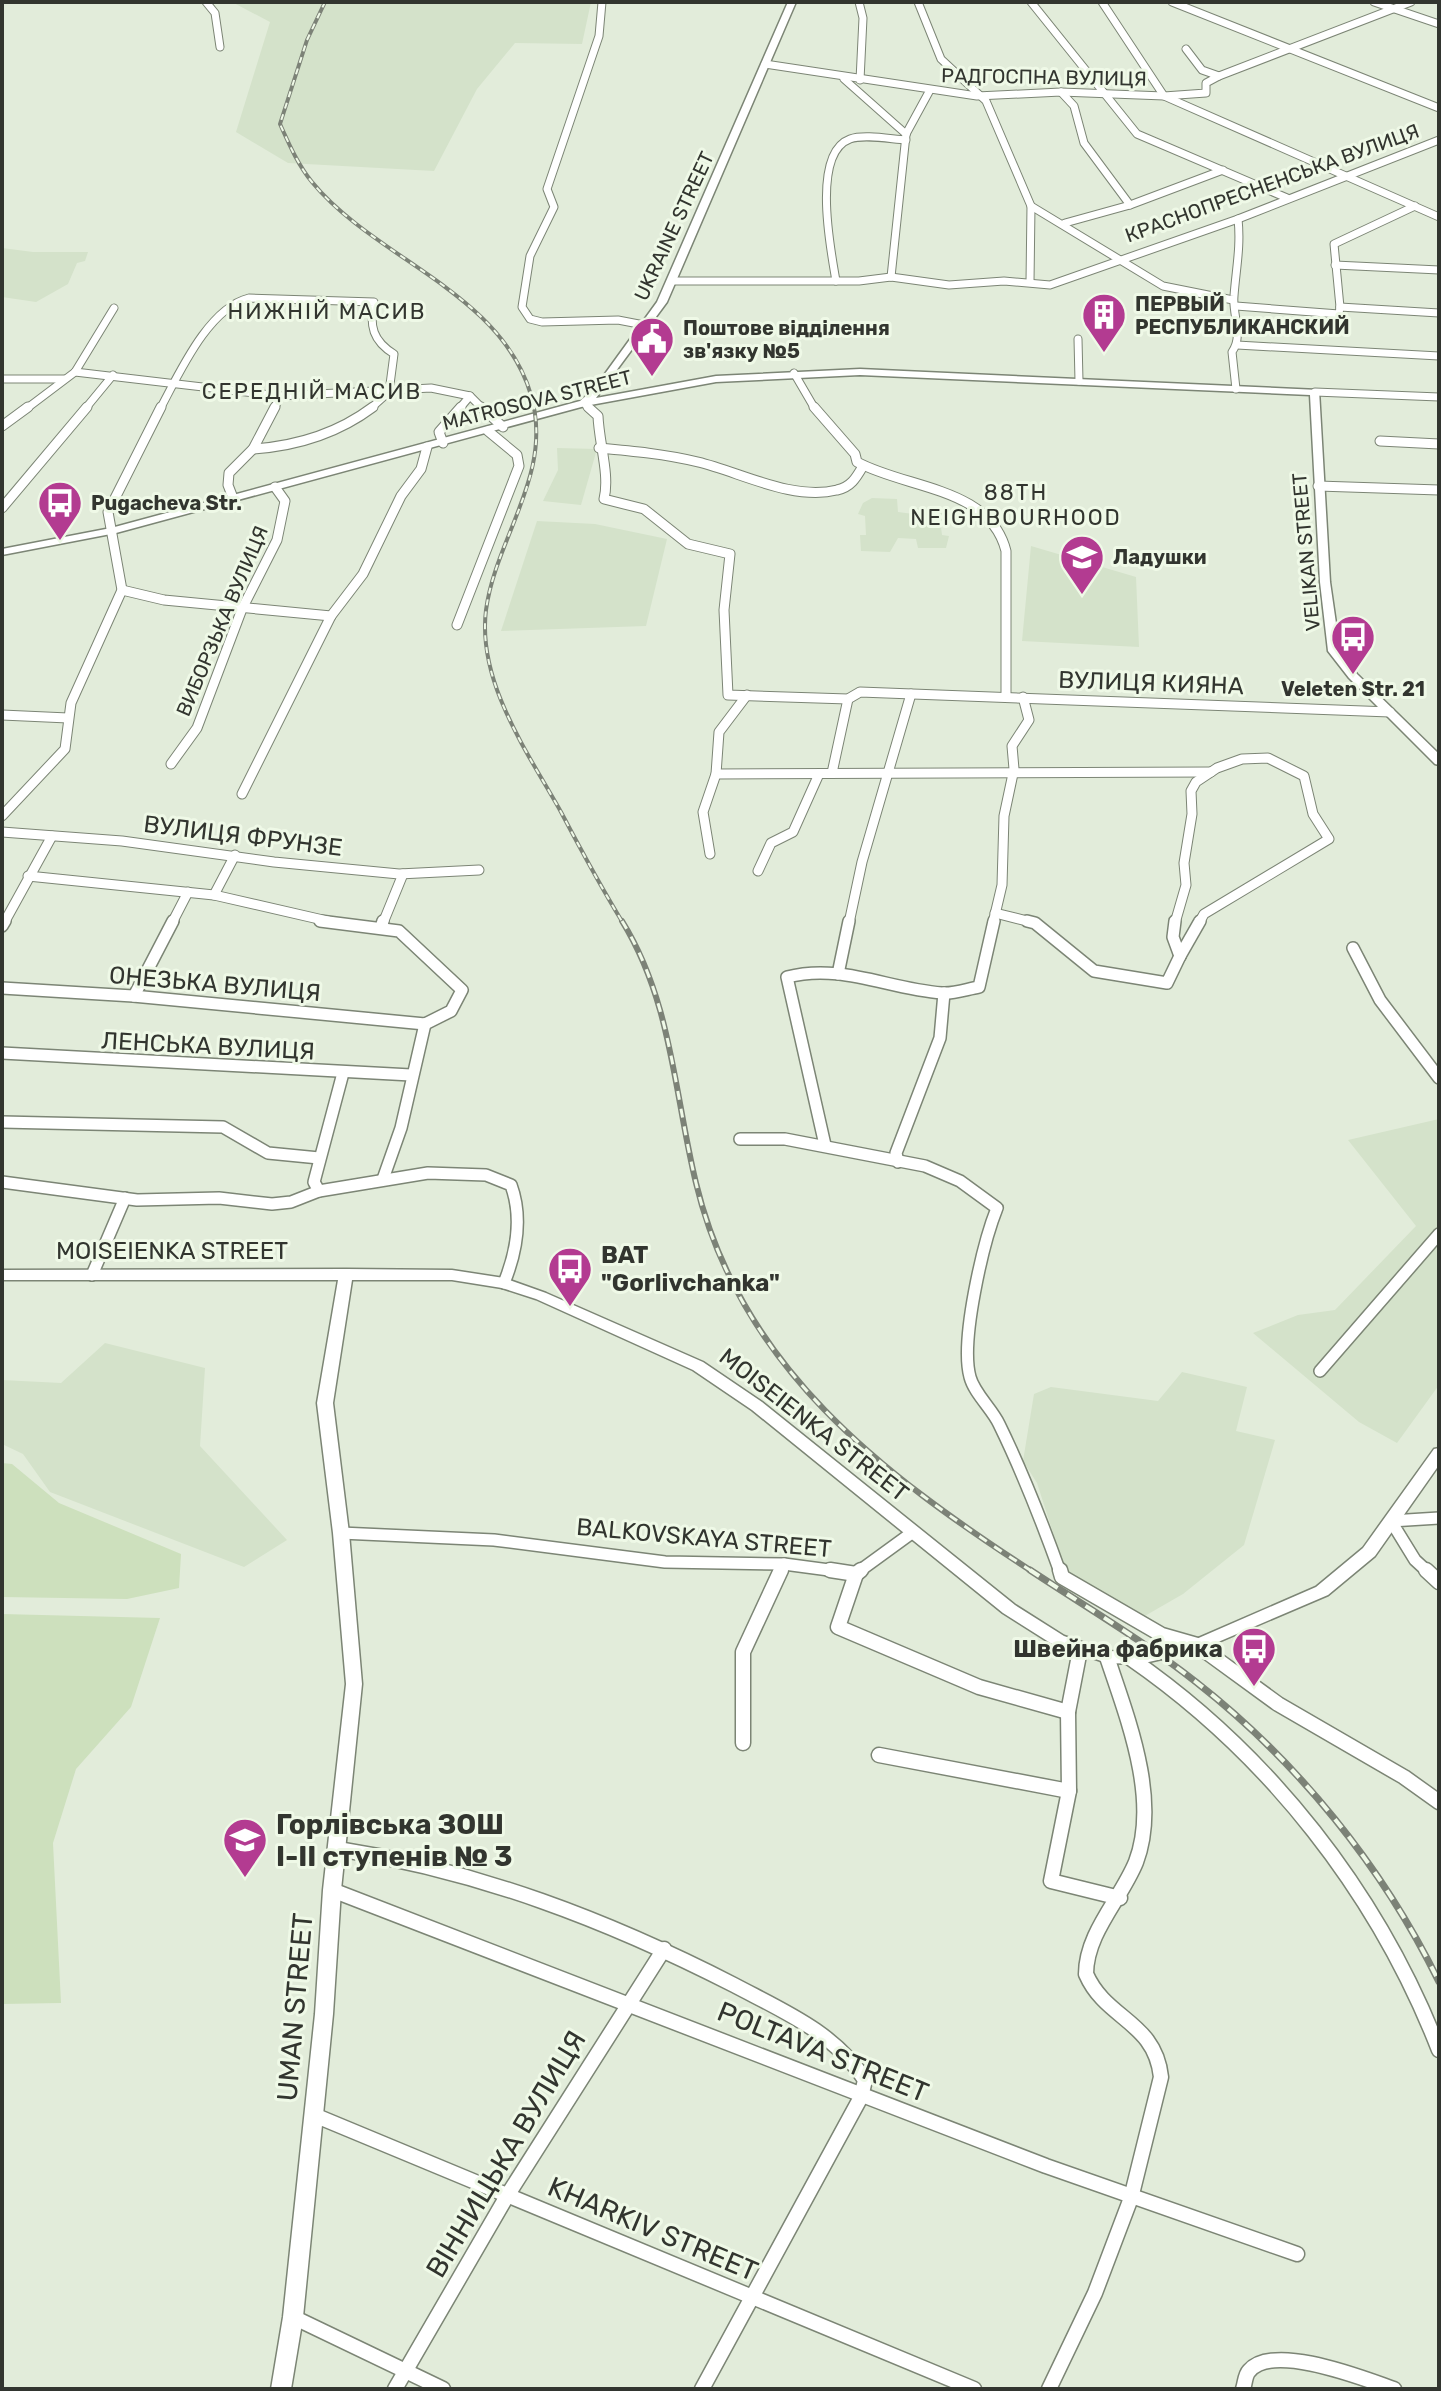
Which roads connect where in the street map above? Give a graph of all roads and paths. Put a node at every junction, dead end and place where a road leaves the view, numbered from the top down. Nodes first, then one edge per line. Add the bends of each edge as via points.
1 (206, 2) edge
2 (602, 2) edge
3 (792, 2) edge
4 (859, 2) edge
5 (918, 2) edge
6 (1031, 2) edge
7 (1102, 2) edge
8 (1172, 2) edge
9 (1374, 2) edge
10 (1411, 2) edge
11 (1391, 9) junction
12 (1439, 24) edge
13 (220, 47) dead end
14 (1186, 49) dead end
15 (1293, 50) junction
16 (765, 64) junction
17 (1219, 76) junction
18 (840, 77) junction
19 (860, 80) junction
20 (930, 90) junction
21 (1061, 92) junction
22 (1106, 95) junction
23 (977, 96) junction
24 (1164, 96) junction
25 (1438, 107) edge
26 (906, 137) junction
27 (1439, 140) edge
28 (1223, 170) junction
29 (1345, 177) junction
30 (1287, 198) junction
31 (1130, 205) junction
32 (1031, 206) junction
33 (1415, 206) junction
34 (1439, 217) edge
35 (1238, 219) junction
36 (1065, 223) junction
37 (1118, 259) junction
38 (1335, 265) junction
39 (1439, 270) edge
40 (891, 277) junction
41 (672, 281) junction
42 (836, 281) junction
43 (1030, 282) junction
44 (1234, 303) junction
45 (1340, 307) junction
46 (114, 308) dead end
47 (1439, 313) edge
48 (644, 325) junction
49 (1078, 339) dead end
50 (1237, 345) junction
51 (1439, 356) edge
52 (75, 372) junction
53 (794, 373) junction
54 (113, 375) junction
55 (2, 379) edge
56 (64, 379) junction
57 (177, 381) junction
58 (1079, 381) junction
59 (1236, 389) junction
60 (598, 391) junction
61 (389, 392) junction
62 (1315, 392) junction
63 (280, 396) junction
64 (470, 396) junction
65 (614, 397) junction
66 (1439, 397) edge
67 (584, 403) junction
68 (2, 426) edge
69 (503, 427) junction
70 (488, 431) junction
71 (1380, 441) dead end
72 (443, 443) junction
73 (1439, 444) edge
74 (427, 447) junction
75 (599, 448) junction
76 (253, 449) junction
77 (863, 466) junction
78 (1318, 486) junction
79 (275, 487) junction
80 (1439, 490) edge
81 (233, 498) junction
82 (2, 508) edge
83 (112, 531) junction
84 (2, 552) edge
85 (122, 590) junction
86 (242, 609) junction
87 (331, 616) junction
88 (457, 625) dead end
89 (911, 694) junction
90 (747, 695) junction
91 (1006, 697) junction
92 (1023, 697) junction
93 (848, 699) junction
94 (1390, 712) junction
95 (2, 715) edge
96 (68, 718) junction
97 (1439, 761) edge
98 (171, 764) dead end
99 (1014, 769) junction
100 (1211, 772) junction
101 (832, 773) junction
102 (716, 774) junction
103 (819, 774) junction
104 (888, 774) junction
105 (242, 794) dead end
106 (2, 816) edge
107 (2, 832) edge
108 (52, 836) junction
109 (710, 854) dead end
110 (235, 855) junction
111 (479, 870) dead end
112 (758, 871) dead end
113 (403, 874) junction
114 (28, 876) junction
115 (188, 892) junction
116 (214, 895) junction
117 (995, 913) junction
118 (2, 926) edge
119 (381, 927) junction
120 (1353, 948) dead end
121 (1180, 956) junction
122 (838, 974) junction
123 (2, 988) edge
124 (944, 993) junction
125 (134, 996) junction
126 (425, 1024) junction
127 (2, 1053) edge
128 (343, 1073) junction
129 (411, 1075) junction
130 (1439, 1078) edge
131 (2, 1122) edge
132 (740, 1139) dead end
133 (825, 1145) junction
134 (319, 1158) junction
135 (898, 1162) junction
136 (383, 1179) junction
137 (2, 1182) edge
138 (319, 1191) junction
139 (125, 1198) junction
140 (1439, 1234) edge
141 (346, 1274) junction
142 (2, 1275) edge
143 (92, 1275) junction
144 (504, 1283) junction
145 (1320, 1371) dead end
146 (1439, 1453) edge
147 (1439, 1518) edge
148 (1391, 1521) junction
149 (913, 1532) junction
150 (341, 1533) junction
151 (784, 1564) junction
152 (856, 1574) junction
153 (1439, 1582) edge
154 (1197, 1645) junction
155 (1080, 1650) junction
156 (1107, 1657) junction
157 (1135, 1658) junction
158 (1068, 1712) junction
159 (743, 1743) dead end
160 (879, 1755) dead end
161 (1069, 1791) junction
162 (1439, 1802) edge
163 (338, 1849) junction
164 (332, 1890) junction
165 (1120, 1898) junction
166 (664, 1949) junction
167 (630, 2003) junction
168 (1439, 2050) edge
169 (861, 2097) junction
170 (314, 2115) junction
171 (507, 2196) junction
172 (1131, 2198) junction
173 (1297, 2254) dead end
174 (750, 2297) junction
175 (293, 2317) junction
176 (406, 2372) junction
177 (281, 2389) edge
178 (395, 2389) edge
179 (443, 2389) edge
180 (702, 2389) edge
181 (974, 2389) edge
182 (1049, 2389) edge
183 (1243, 2389) edge
184 (1394, 2389) edge

1 - 13 street via 215,13
2 - 48 street via 599,36 547,189 554,207 530,256 522,307 530,319 542,322 618,320
3 - 16 street, UKRAINE STREET
4 - 19 street
5 - 23 street via 937,53
6 - 22 street
7 - 24 street
8 - 15 street
9 - 11 street
10 - 11 street
11 - 12 street
11 - 15 street
14 - 17 street via 1202,70
15 - 17 street
15 - 25 street
16 - 18 street, РАДГОСПНА ВУЛИЦЯ
16 - 41 street, UKRAINE STREET
17 - 24 street, РАДГОСПНА ВУЛИЦЯ via 1206,83 1206,93
18 - 19 street, РАДГОСПНА ВУЛИЦЯ
18 - 26 street
19 - 20 street, РАДГОСПНА ВУЛИЦЯ
20 - 23 street, РАДГОСПНА ВУЛИЦЯ
20 - 26 street
21 - 22 street, РАДГОСПНА ВУЛИЦЯ
21 - 23 street, РАДГОСПНА ВУЛИЦЯ
21 - 31 street via 1074,106 1084,143
22 - 24 street, РАДГОСПНА ВУЛИЦЯ
22 - 28 street via 1137,134
23 - 32 street via 986,101
24 - 29 street
26 - 40 street
26 - 42 street via 851,138 837,149 825,197
27 - 29 street, КРАСНОПРЕСНЕНСЬКА ВУЛИЦЯ
28 - 30 street
28 - 31 street
29 - 30 street, КРАСНОПРЕСНЕНСЬКА ВУЛИЦЯ
29 - 33 street
30 - 35 street, КРАСНОПРЕСНЕНСЬКА ВУЛИЦЯ
31 - 36 street
32 - 36 street
32 - 43 street
33 - 34 street
33 - 38 street via 1334,244
35 - 37 street, КРАСНОПРЕСНЕНСЬКА ВУЛИЦЯ
35 - 44 street via 1241,245
36 - 37 street
37 - 43 street, КРАСНОПРЕСНЕНСЬКА ВУЛИЦЯ via 1055,284
37 - 44 street via 1155,283
38 - 39 street
38 - 45 street
40 - 42 street, КРАСНОПРЕСНЕНСЬКА ВУЛИЦЯ
40 - 43 street, КРАСНОПРЕСНЕНСЬКА ВУЛИЦЯ via 949,285
41 - 42 street, КРАСНОПРЕСНЕНСЬКА ВУЛИЦЯ
41 - 48 street, UKRAINE STREET
44 - 45 street via 1339,314
44 - 50 street
45 - 47 street
46 - 52 street
48 - 60 street, UKRAINE STREET
49 - 58 street
50 - 51 street
50 - 59 street via 1232,352
52 - 54 street
52 - 56 street
53 - 58 street, MATROSOVA STREET
53 - 65 street, MATROSOVA STREET via 716,379
53 - 77 street via 821,418
54 - 57 street
54 - 82 street
55 - 56 street
56 - 68 street
57 - 61 street via 195,344 231,306 249,298 371,301 371,332 394,354
57 - 63 street
57 - 83 street via 108,512
58 - 59 street, MATROSOVA STREET
59 - 62 street
60 - 65 street
60 - 67 street, UKRAINE STREET
61 - 63 street
61 - 64 street via 431,388
61 - 76 street via 346,427 284,447
62 - 66 street
62 - 78 street, VELIKAN STREET
63 - 76 street
64 - 69 street
64 - 72 street via 439,432
65 - 67 street, MATROSOVA STREET
67 - 69 street, MATROSOVA STREET
67 - 75 street via 598,416
69 - 70 street, MATROSOVA STREET
70 - 72 street, MATROSOVA STREET
70 - 88 street via 512,450 519,466
71 - 73 street
72 - 74 street, MATROSOVA STREET
74 - 79 street, MATROSOVA STREET
74 - 87 street via 425,466 400,498 375,556 351,596
75 - 77 street via 694,461 789,489 848,487
75 - 90 street via 608,483 604,499 644,509 688,544 730,554 724,610 728,695
76 - 81 street via 229,473
77 - 91 street via 965,502 1002,528
78 - 80 street
78 - 94 street, VELIKAN STREET via 1334,651
79 - 81 street, MATROSOVA STREET
79 - 86 street, ВИБОРЗЬКА ВУЛИЦЯ via 285,501 282,527
81 - 83 street, MATROSOVA STREET
83 - 84 street, MATROSOVA STREET
83 - 85 street
85 - 86 street
85 - 96 street
86 - 87 street
86 - 98 street, ВИБОРЗЬКА ВУЛИЦЯ via 197,728
87 - 105 street
89 - 91 street, ВУЛИЦЯ КИЯНА
89 - 93 street, ВУЛИЦЯ КИЯНА via 860,692
89 - 104 street
90 - 93 street, ВУЛИЦЯ КИЯНА
90 - 102 street via 719,732
91 - 92 street, ВУЛИЦЯ КИЯНА
92 - 94 street, ВУЛИЦЯ КИЯНА
92 - 99 street via 1029,720 1012,746
93 - 101 street
94 - 97 street, VELIKAN STREET
95 - 96 street
96 - 106 street via 68,738 58,760
99 - 100 street
99 - 104 street
99 - 117 street
100 - 121 street via 1191,791 1186,885 1173,937
100 - 121 street via 1242,759 1268,758 1292,769 1304,776 1313,814 1329,839 1204,914
101 - 103 street
101 - 104 street
102 - 103 street
102 - 109 street via 703,812
103 - 112 street via 793,832 771,843
104 - 122 street
107 - 108 street, ВУЛИЦЯ ФРУНЗЕ
108 - 110 street, ВУЛИЦЯ ФРУНЗЕ
108 - 114 street
110 - 113 street, ВУЛИЦЯ ФРУНЗЕ
110 - 116 street
111 - 113 street, ВУЛИЦЯ ФРУНЗЕ
113 - 119 street
114 - 115 street
114 - 118 street
115 - 116 street
115 - 125 street
116 - 119 street via 323,922
117 - 121 street via 1035,923 1094,971 1167,983
117 - 124 street via 979,987
119 - 126 street via 399,931 462,990 451,1011
120 - 130 street via 1390,1017
122 - 124 street
122 - 133 street via 787,977
123 - 125 street, ОНЕЗЬКА ВУЛИЦЯ
124 - 135 street via 940,1038 896,1153
125 - 126 street, ОНЕЗЬКА ВУЛИЦЯ
126 - 129 street
127 - 128 street, ЛЕНСЬКА ВУЛИЦЯ
128 - 129 street, ЛЕНСЬКА ВУЛИЦЯ
128 - 134 street
129 - 136 street via 401,1128
131 - 134 street via 223,1127 268,1153
132 - 133 street via 765,1135
133 - 135 street
134 - 138 street via 313,1186
135 - 154 street via 933,1167 997,1208 987,1233 969,1330 970,1378 993,1411 1025,1477 1062,1577 1162,1635
136 - 138 street
136 - 144 street via 464,1173 511,1185 517,1197 517,1245
137 - 139 street
138 - 139 street via 272,1204
139 - 143 street
140 - 145 street
141 - 143 street, MOISEIENKA STREET
141 - 144 street, MOISEIENKA STREET via 452,1275
141 - 150 street, UMAN STREET via 325,1403
142 - 143 street, MOISEIENKA STREET
144 - 149 street, MOISEIENKA STREET via 650,1341 698,1366 757,1406
146 - 148 street, MOISEIENKA STREET
147 - 148 street
148 - 153 street via 1415,1560
148 - 154 street, MOISEIENKA STREET via 1356,1566 1322,1591
149 - 152 street
149 - 155 street, MOISEIENKA STREET via 1009,1609
150 - 151 street, BALKOVSKAYA STREET via 494,1540 665,1562
150 - 163 street, UMAN STREET via 354,1684
151 - 152 street, BALKOVSKAYA STREET
151 - 159 street via 743,1652
152 - 158 street, BALKOVSKAYA STREET via 838,1627 953,1679 1011,1700
154 - 157 street, MOISEIENKA STREET
154 - 162 street via 1278,1704
155 - 156 street, MOISEIENKA STREET
155 - 158 street
156 - 157 street, MOISEIENKA STREET
156 - 165 street via 1136,1744 1141,1807 1139,1849
157 - 168 street via 1198,1707 1262,1773 1338,1866 1393,1945
158 - 161 street
160 - 161 street
161 - 165 street via 1051,1881
163 - 164 street, UMAN STREET
163 - 166 street via 531,1892
164 - 167 street, POLTAVA STREET
164 - 170 street, UMAN STREET
165 - 172 street via 1085,1957 1086,1976 1101,1996 1152,2040 1161,2057 1161,2077
166 - 167 street, ВІННИЦЬКА ВУЛИЦЯ
166 - 169 street via 812,2026 852,2056 865,2080
167 - 169 street, POLTAVA STREET
167 - 171 street, ВІННИЦЬКА ВУЛИЦЯ
169 - 172 street, POLTAVA STREET
169 - 174 street
170 - 171 street, KHARKIV STREET
170 - 175 street, UMAN STREET
171 - 174 street, KHARKIV STREET
171 - 176 street, ВІННИЦЬКА ВУЛИЦЯ
172 - 173 street, POLTAVA STREET
172 - 182 street via 1095,2293
174 - 180 street
174 - 181 street, KHARKIV STREET
175 - 176 street
175 - 177 street, UMAN STREET
176 - 178 street, ВІННИЦЬКА ВУЛИЦЯ
176 - 179 street
183 - 184 street via 1248,2372 1259,2363 1283,2358

